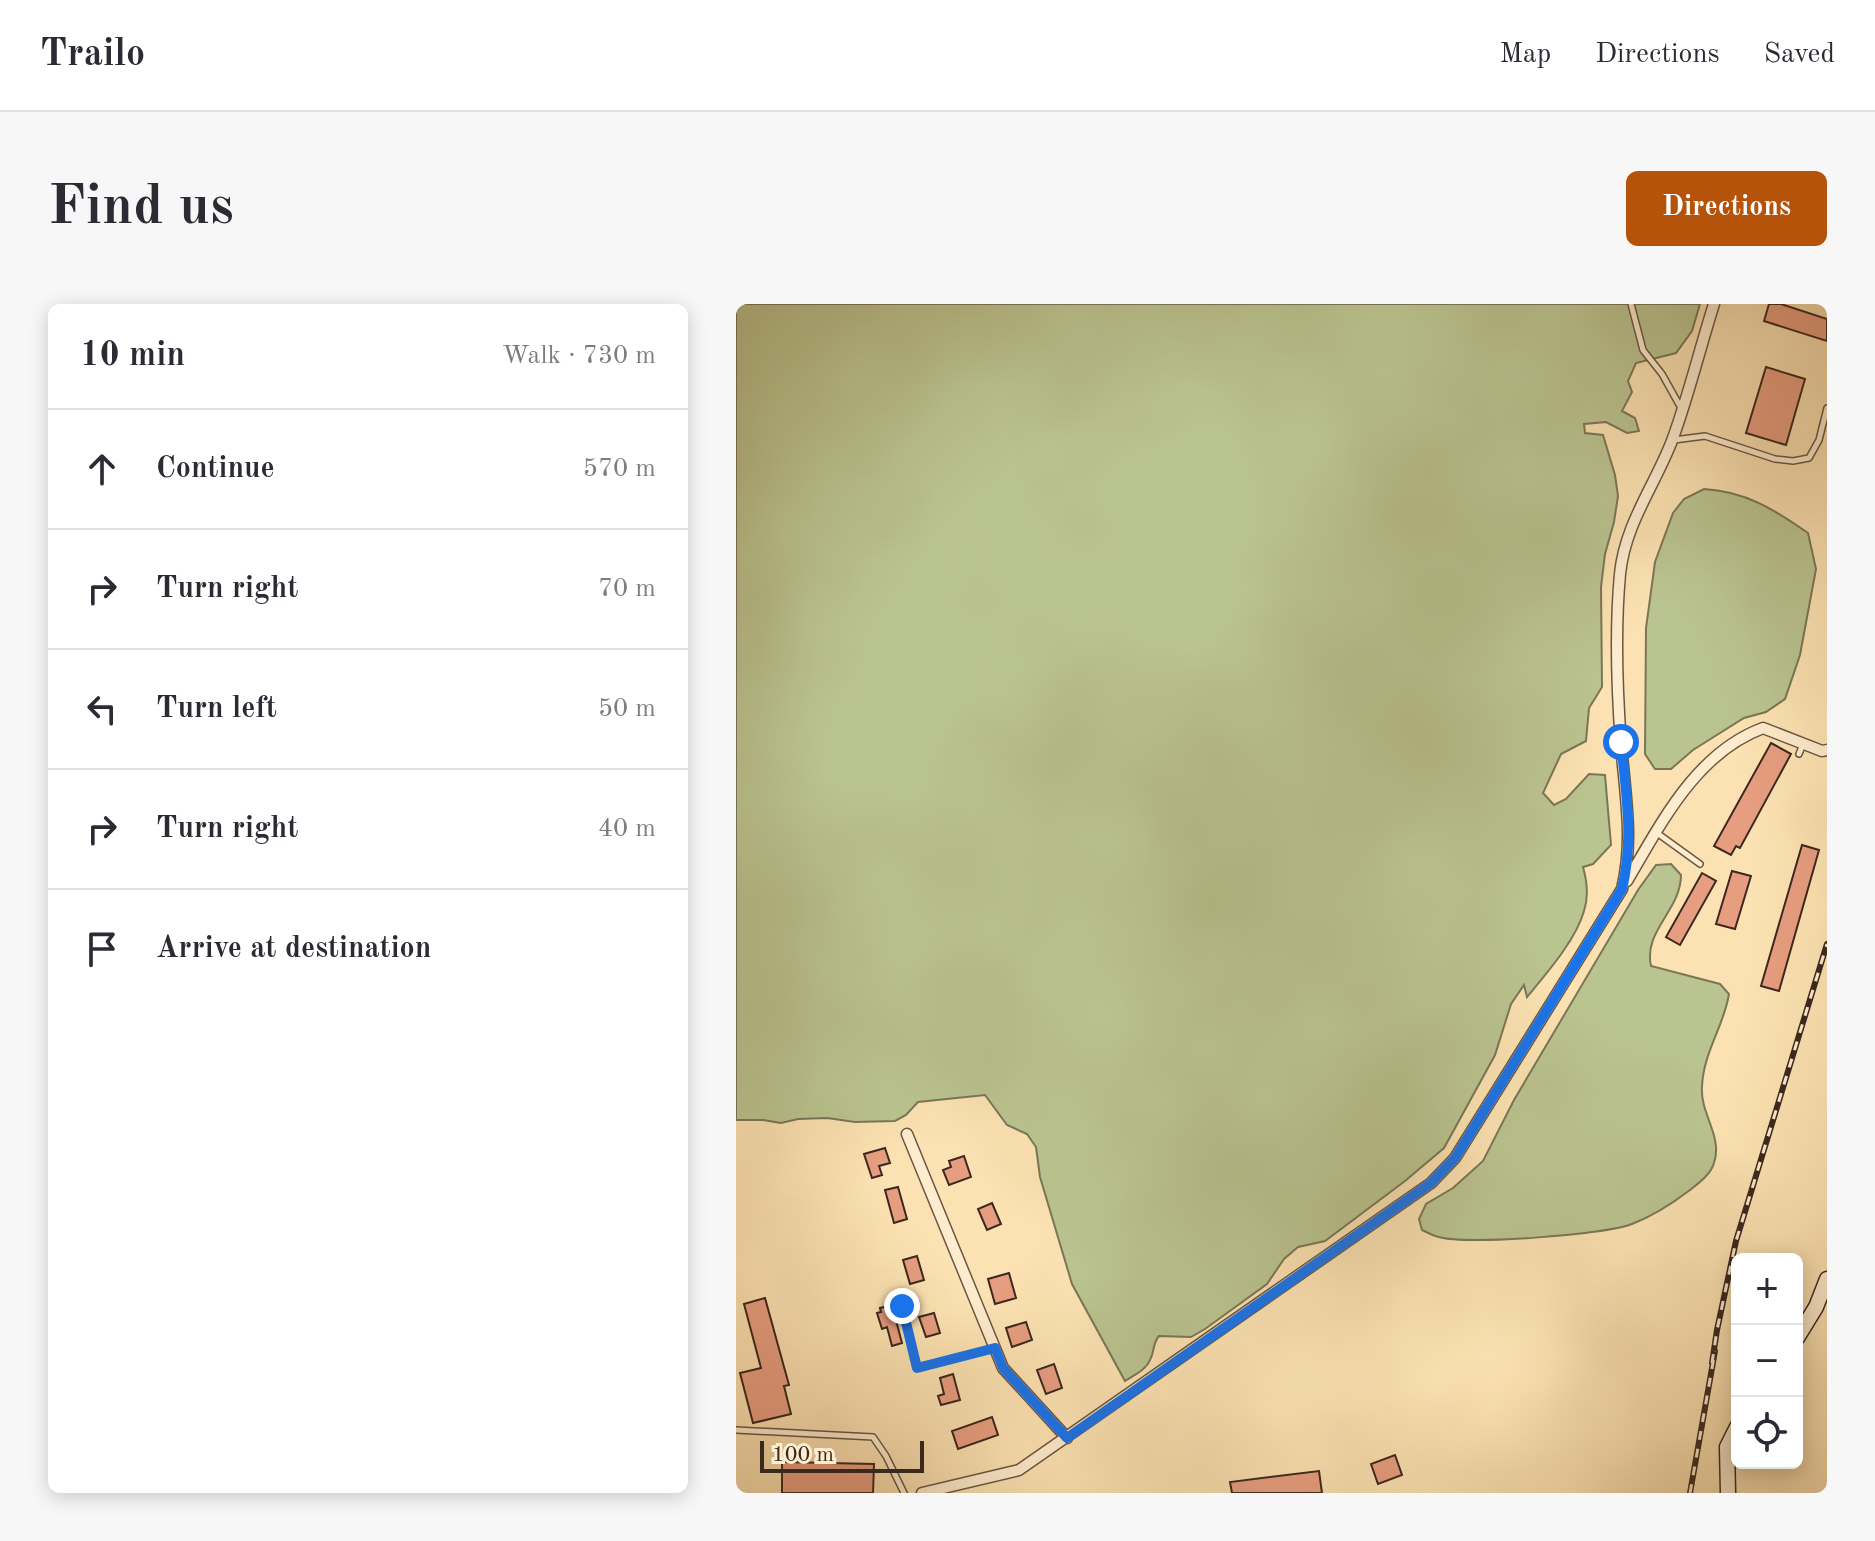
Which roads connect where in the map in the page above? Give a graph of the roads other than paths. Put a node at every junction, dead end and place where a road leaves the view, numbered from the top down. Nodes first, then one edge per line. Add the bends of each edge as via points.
1 (1631, 304) edge
2 (1714, 304) edge
3 (1827, 408) edge
4 (1682, 409) junction
5 (1673, 440) junction
6 (1827, 750) edge
7 (1656, 832) junction
8 (1700, 864) dead end
9 (1622, 889) junction
10 (907, 1134) dead end
11 (1827, 1279) edge
12 (902, 1306) dead end
13 (1803, 1328) edge
14 (995, 1348) junction
15 (736, 1430) edge
16 (1067, 1438) junction
17 (1731, 1439) edge
18 (904, 1493) edge
19 (922, 1493) edge
20 (1728, 1493) edge

1 - 4 lane via 1643,350
2 - 4 street
3 - 5 lane via 1809,458 1775,459 1705,436
4 - 5 street
5 - 9 street via 1630,528 1620,572 1621,742 1630,840
6 - 7 street via 1801,749 1763,728 1742,735 1685,788
7 - 8 lane
7 - 9 street
9 - 16 street via 1443,1173
10 - 14 street
11 - 13 main road
12 - 14 lane via 917,1368
14 - 16 street via 1003,1368
15 - 18 lane via 873,1437
16 - 19 street via 1019,1470
17 - 20 main road via 1725,1461

